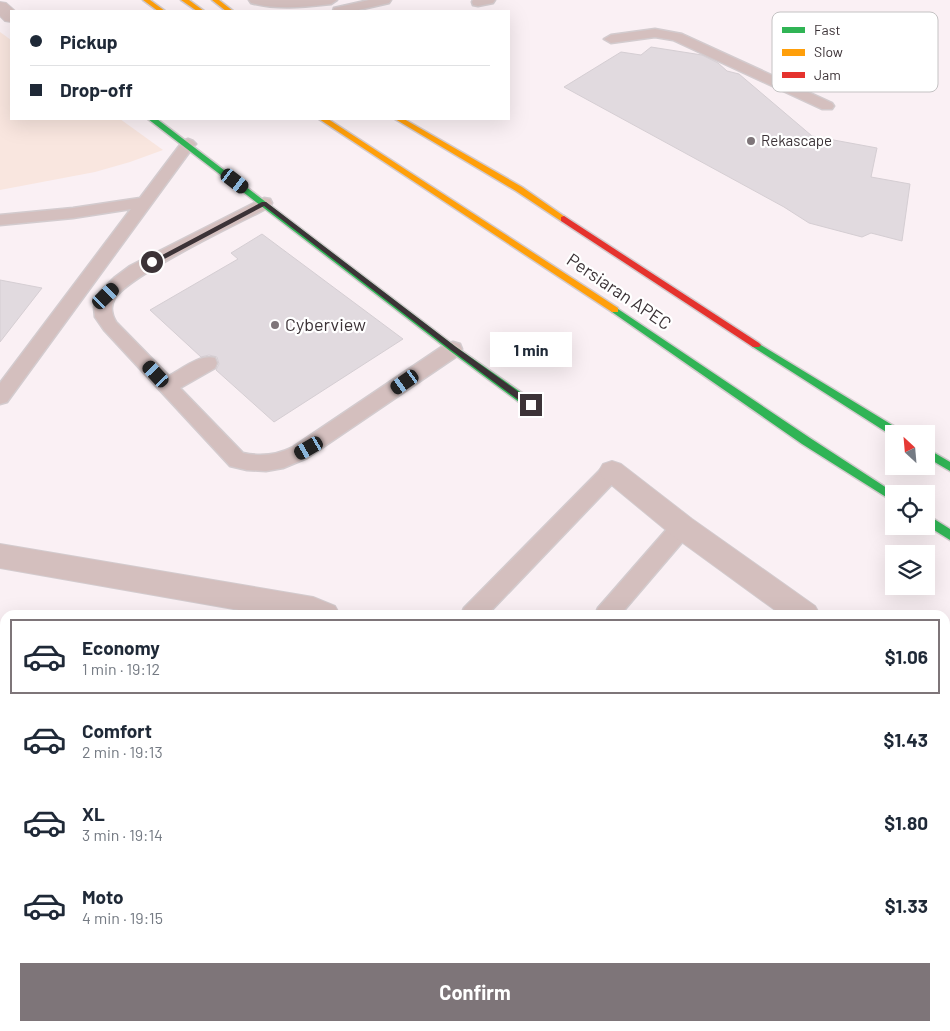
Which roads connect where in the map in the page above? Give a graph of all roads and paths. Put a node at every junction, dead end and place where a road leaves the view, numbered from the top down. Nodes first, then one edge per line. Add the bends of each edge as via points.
1 (146, 0) edge
2 (184, 0) edge
3 (215, 0) edge
4 (255, 0) edge
5 (330, 0) edge
6 (385, 0) edge
7 (0, 7) edge
8 (161, 10) edge
9 (199, 10) edge
10 (229, 10) edge
11 (343, 10) edge
12 (10, 16) edge
13 (611, 39) dead end
14 (772, 81) edge
15 (797, 92) edge
16 (827, 106) dead end
17 (153, 120) edge
18 (325, 120) edge
19 (402, 120) edge
20 (188, 144) junction
21 (145, 202) junction
22 (264, 203) junction
23 (0, 220) edge
24 (453, 349) junction
25 (208, 363) dead end
26 (167, 386) junction
27 (0, 398) edge
28 (531, 405) dead end
29 (885, 426) edge
30 (935, 458) edge
31 (950, 467) edge
32 (612, 472) joint
33 (885, 492) edge
34 (935, 525) edge
35 (682, 527) junction
36 (950, 535) edge
37 (0, 556) edge
38 (313, 610) edge
39 (477, 610) edge
40 (610, 610) edge
41 (798, 610) edge

1 - 8 main road
2 - 9 main road
3 - 10 main road
4 - 5 lane via 283,4
6 - 11 lane
7 - 12 street
13 - 14 lane via 655,33 677,37
15 - 16 lane
17 - 20 main road
18 - 33 main road, Persiaran APEC
19 - 29 main road, Persiaran APEC via 519,189
20 - 21 lane
20 - 22 main road
21 - 23 lane
21 - 27 lane
22 - 24 main road
22 - 26 lane via 136,270 106,296 104,317 110,326
24 - 26 lane via 309,448 291,459 272,463 253,465 237,460
24 - 28 main road
25 - 26 lane
30 - 31 main road
32 - 35 street
32 - 39 lane
34 - 36 main road
35 - 40 lane
35 - 41 street
37 - 38 street

